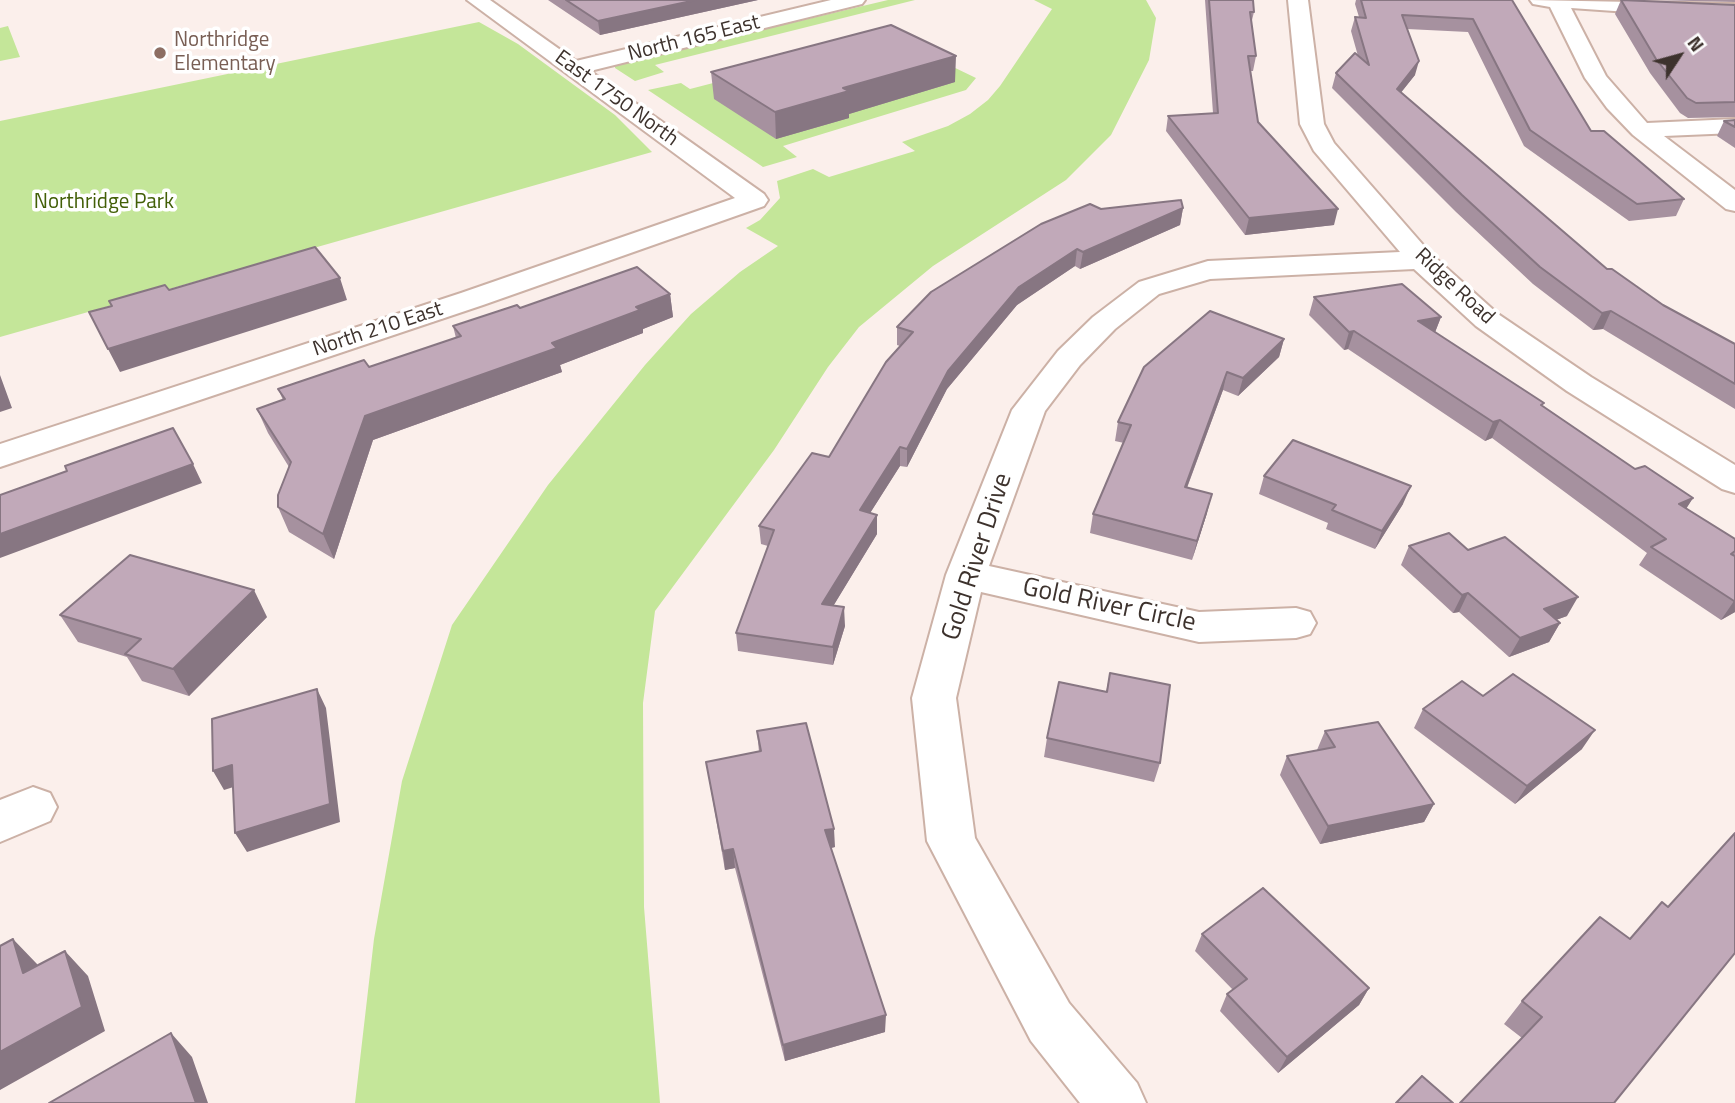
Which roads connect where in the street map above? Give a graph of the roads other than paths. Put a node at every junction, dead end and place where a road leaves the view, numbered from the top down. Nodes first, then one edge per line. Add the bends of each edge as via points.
1 (477, 0) edge
2 (855, 0) edge
3 (1298, 0) edge
4 (1534, 0) edge
5 (1558, 1) edge
6 (1735, 10) edge
7 (574, 68) junction
8 (1735, 126) edge
9 (1641, 130) junction
10 (755, 200) joint
11 (1735, 203) edge
12 (1421, 260) junction
13 (0, 456) edge
14 (1735, 481) edge
15 (966, 575) junction
16 (1296, 623) dead end
17 (1117, 1103) edge

1 - 7 street, East 1750 North
2 - 7 street, North 165 East
3 - 12 street, Ridge Road via 1312,124 1323,146
4 - 5 street
5 - 6 street
5 - 9 street via 1596,78
7 - 10 street, East 1750 North
8 - 9 street
9 - 11 street
10 - 13 street, North 210 East
12 - 14 street, Ridge Road via 1487,320 1579,384
12 - 15 street, Gold River Drive via 1208,271 1149,288 1069,358 1029,410
15 - 16 street, Gold River Circle via 1199,627
15 - 17 street, Gold River Drive via 934,698 951,841 1050,1022

